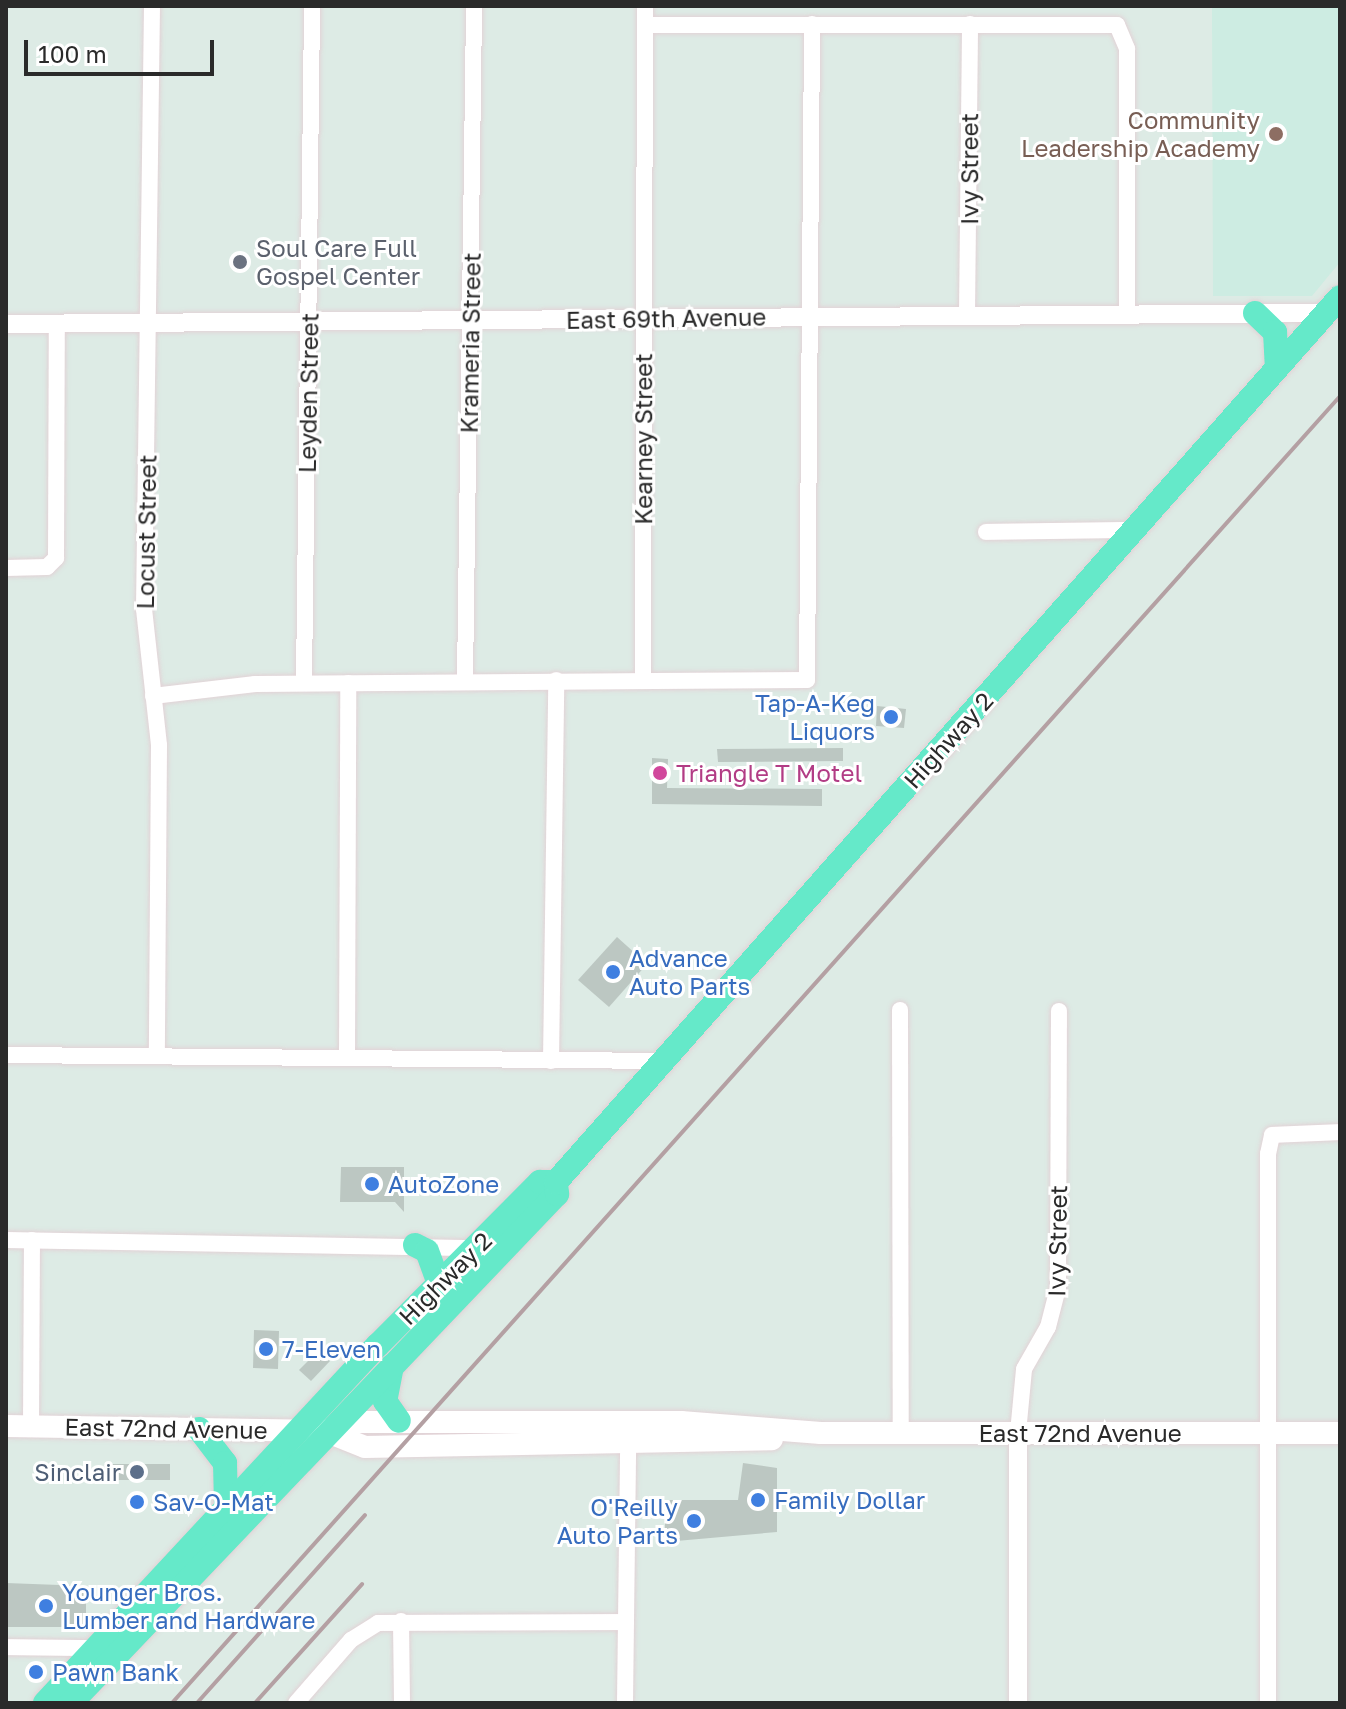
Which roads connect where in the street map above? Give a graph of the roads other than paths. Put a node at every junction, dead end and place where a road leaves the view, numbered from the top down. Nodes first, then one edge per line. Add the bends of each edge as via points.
1 (152, 6) edge
2 (312, 6) edge
3 (474, 6) edge
4 (645, 6) edge
5 (812, 24) junction
6 (970, 24) junction
7 (645, 25) junction
8 (1333, 305) edge
9 (1127, 313) junction
10 (1255, 313) junction
11 (967, 315) junction
12 (811, 317) junction
13 (644, 319) junction
14 (308, 321) junction
15 (470, 321) junction
16 (149, 323) junction
17 (6, 324) edge
18 (57, 324) junction
19 (1277, 368) junction
20 (1134, 530) junction
21 (986, 532) dead end
22 (6, 568) edge
23 (465, 680) junction
24 (556, 680) junction
25 (643, 680) junction
26 (304, 683) junction
27 (348, 683) junction
28 (153, 696) junction
29 (900, 1010) dead end
30 (1059, 1011) dead end
31 (6, 1055) edge
32 (157, 1056) junction
33 (347, 1058) junction
34 (551, 1061) junction
35 (663, 1061) junction
36 (1340, 1132) edge
37 (556, 1182) junction
38 (6, 1240) edge
39 (32, 1240) junction
40 (415, 1245) junction
41 (475, 1248) junction
42 (504, 1250) junction
43 (439, 1284) junction
44 (398, 1356) junction
45 (399, 1421) junction
46 (6, 1426) edge
47 (31, 1426) junction
48 (199, 1429) junction
49 (298, 1430) junction
50 (325, 1431) junction
51 (821, 1433) junction
52 (901, 1433) junction
53 (1018, 1433) junction
54 (1267, 1433) junction
55 (1340, 1433) edge
56 (628, 1447) junction
57 (226, 1505) junction
58 (401, 1621) junction
59 (626, 1622) junction
60 (6, 1647) edge
61 (94, 1648) junction
62 (45, 1703) edge
63 (71, 1703) edge
64 (296, 1703) edge
65 (402, 1703) edge
66 (625, 1703) edge
67 (1018, 1703) edge
68 (1268, 1703) edge

1 - 16 street, Locust Street
2 - 14 street, Leyden Street
3 - 15 street, Krameria Street
4 - 7 street, Kearney Street
5 - 6 street
5 - 7 street
5 - 12 street
6 - 9 street via 1112,23 1123,32
6 - 11 street, Ivy Street
7 - 13 street, Kearney Street
8 - 10 street, East 69th Avenue
8 - 19 main road, Highway 2
9 - 10 street, East 69th Avenue
9 - 11 street, East 69th Avenue
10 - 19 main road via 1275,332
11 - 12 street, East 69th Avenue
12 - 13 street, East 69th Avenue
12 - 25 street via 807,680
13 - 15 street, East 69th Avenue
13 - 25 street, Kearney Street
14 - 15 street, East 69th Avenue
14 - 16 street, East 69th Avenue
14 - 26 street, Leyden Street
15 - 23 street, Krameria Street
16 - 18 street, East 69th Avenue
16 - 28 street, Locust Street via 144,609
17 - 18 street, East 69th Avenue
18 - 22 street via 56,558 47,567
19 - 20 main road, Highway 2
20 - 21 street
20 - 35 main road, Highway 2
23 - 24 street
23 - 27 street
24 - 25 street
24 - 34 street
26 - 27 street
26 - 28 street
27 - 33 street
28 - 32 street, Locust Street
29 - 52 street
30 - 53 street, Ivy Street via 1058,1288 1048,1327 1024,1369
31 - 32 street
32 - 33 street
33 - 34 street
34 - 35 street
35 - 37 main road, Highway 2
36 - 54 street via 1272,1135
37 - 41 main road, Highway 2 via 540,1182
37 - 42 main road, Highway 2 via 557,1194
38 - 39 street
39 - 40 street
39 - 47 street
40 - 41 street
40 - 43 main road via 427,1251
41 - 42 street
41 - 43 main road, Highway 2
42 - 44 main road, Highway 2
43 - 49 main road, Highway 2
44 - 45 main road via 384,1391
44 - 50 main road, Highway 2
45 - 50 main road, East 72nd Avenue
45 - 51 main road, East 72nd Avenue via 681,1422
46 - 47 main road, East 72nd Avenue
47 - 48 main road, East 72nd Avenue
48 - 49 main road, East 72nd Avenue
48 - 57 main road via 225,1463
49 - 50 main road, East 72nd Avenue
49 - 57 main road, Highway 2
50 - 56 main road, East 72nd Avenue via 365,1447
50 - 63 main road, Highway 2
51 - 52 main road, East 72nd Avenue
51 - 56 main road, East 72nd Avenue
52 - 53 main road, East 72nd Avenue
53 - 54 main road, East 72nd Avenue
53 - 67 street, Ivy Street
54 - 55 main road, East 72nd Avenue
54 - 68 street
56 - 59 street
57 - 61 main road, Highway 2
58 - 59 street
58 - 64 street via 373,1624
58 - 65 street
59 - 66 street
60 - 61 street
61 - 62 main road, Highway 2

